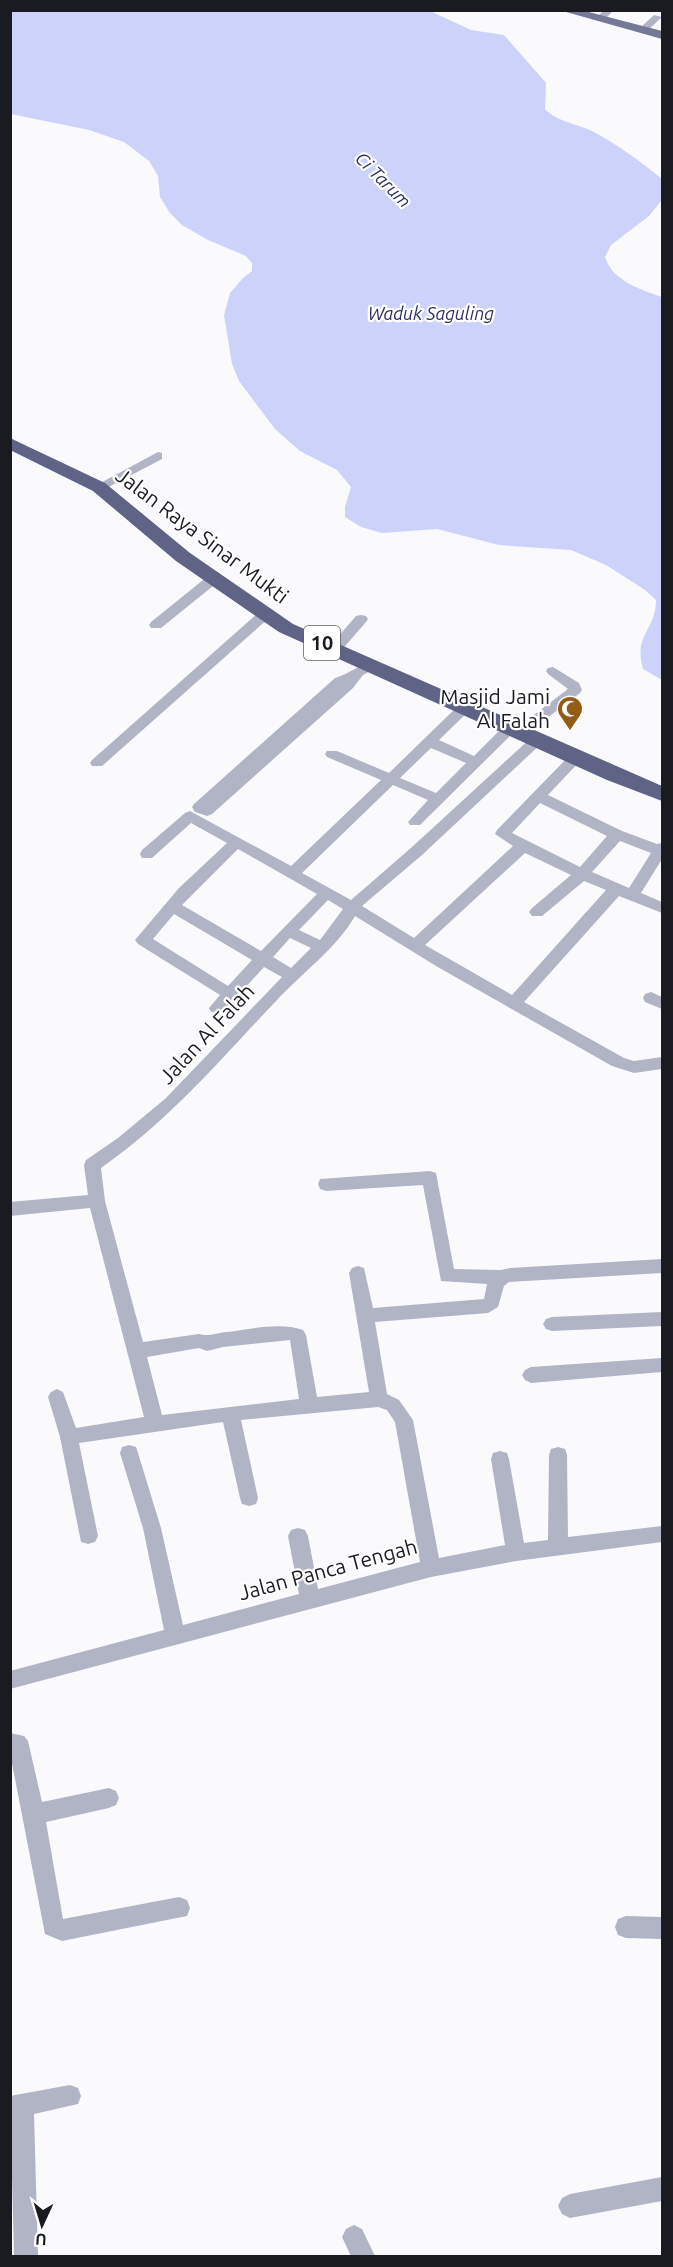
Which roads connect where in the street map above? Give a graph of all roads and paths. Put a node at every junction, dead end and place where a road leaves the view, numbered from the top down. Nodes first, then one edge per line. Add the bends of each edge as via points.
1 (565, 10) edge
2 (610, 10) edge
3 (657, 16) dead end
4 (600, 19) junction
5 (643, 30) junction
6 (663, 34) edge
7 (10, 443) edge
8 (158, 456) dead end
9 (99, 487) junction
10 (213, 579) junction
11 (264, 615) junction
12 (361, 619) dead end
13 (156, 625) dead end
14 (335, 649) junction
15 (372, 666) junction
16 (553, 671) dead end
17 (465, 707) junction
18 (523, 732) junction
19 (279, 741) junction
20 (430, 742) junction
21 (332, 754) dead end
22 (576, 757) junction
23 (475, 762) junction
24 (98, 763) dead end
25 (392, 779) junction
26 (663, 794) edge
27 (537, 795) junction
28 (438, 799) junction
29 (415, 822) dead end
30 (617, 835) junction
31 (236, 843) junction
32 (526, 847) junction
33 (661, 849) edge
34 (147, 854) dead end
35 (292, 874) junction
36 (582, 874) junction
37 (617, 888) junction
38 (327, 893) junction
39 (632, 895) junction
40 (172, 906) junction
41 (352, 907) junction
42 (663, 908) edge
43 (537, 912) dead end
44 (288, 931) junction
45 (415, 946) junction
46 (322, 947) junction
47 (263, 959) junction
48 (291, 975) junction
49 (230, 994) junction
50 (514, 1003) junction
51 (218, 1008) dead end
52 (663, 1063) edge
53 (326, 1184) dead end
54 (97, 1201) junction
55 (10, 1209) edge
56 (663, 1266) edge
57 (358, 1273) dead end
58 (501, 1277) junction
59 (364, 1316) junction
60 (663, 1319) edge
61 (552, 1324) dead end
62 (135, 1351) junction
63 (663, 1365) edge
64 (531, 1375) dead end
65 (57, 1397) dead end
66 (379, 1399) junction
67 (309, 1406) junction
68 (230, 1414) junction
69 (155, 1423) junction
70 (69, 1437) junction
71 (129, 1453) dead end
72 (558, 1455) dead end
73 (500, 1459) dead end
74 (249, 1498) dead end
75 (663, 1534) edge
76 (88, 1536) dead end
77 (298, 1536) dead end
78 (558, 1547) junction
79 (516, 1552) junction
80 (431, 1568) junction
81 (310, 1601) junction
82 (176, 1635) junction
83 (10, 1680) edge
84 (10, 1743) edge
85 (109, 1798) dead end
86 (34, 1814) junction
87 (179, 1908) dead end
88 (626, 1926) dead end
89 (663, 1929) edge
90 (70, 2096) dead end
91 (16, 2106) edge
92 (663, 2189) edge
93 (570, 2206) dead end
94 (26, 2256) edge

1 - 4 main road
2 - 4 street
3 - 5 street
4 - 5 main road
5 - 6 main road
7 - 9 highway, Jalan Raya Sinar Mukti / 10
8 - 9 street
9 - 10 highway, Jalan Raya Sinar Mukti / 10
10 - 11 highway, Jalan Raya Sinar Mukti / 10
10 - 13 street
11 - 14 highway, Jalan Raya Sinar Mukti / 10
11 - 24 street
12 - 14 street
14 - 15 highway, Jalan Raya Sinar Mukti / 10
15 - 17 highway, Jalan Raya Sinar Mukti / 10
15 - 19 street via 347,681
16 - 18 street via 575,690
17 - 18 highway, Jalan Raya Sinar Mukti / 10
17 - 20 street
18 - 22 highway, Jalan Raya Sinar Mukti / 10
18 - 23 street
18 - 41 street, Jalan Al Falah via 417,851
19 - 19 street via 207,811 200,809 199,807
20 - 23 street
20 - 25 street
21 - 25 street
22 - 26 highway, Jalan Raya Sinar Mukti / 10
22 - 27 street
23 - 28 street
25 - 28 street
25 - 35 street
27 - 30 street
27 - 32 street via 502,834
28 - 29 street
30 - 33 street
30 - 36 street
31 - 34 street via 190,816
31 - 35 street
31 - 40 street
32 - 36 street
32 - 45 street via 518,850
33 - 39 street
35 - 38 street
36 - 37 street
36 - 43 street
37 - 39 street
37 - 50 street
38 - 41 street
38 - 44 street
39 - 42 street
40 - 47 street
40 - 49 street via 143,940
41 - 45 street
41 - 46 street, Jalan Al Falah
44 - 46 street
44 - 47 street
45 - 50 street
46 - 48 street, Jalan Al Falah
47 - 48 street
47 - 49 street
48 - 54 street, Jalan Al Falah via 172,1102 118,1148 94,1162
49 - 51 street
50 - 52 street via 618,1062 634,1067
53 - 58 street via 430,1178 447,1276
54 - 55 street
54 - 62 street, Jalan Al Falah
56 - 58 street
57 - 59 street
58 - 59 street via 495,1282 488,1306
59 - 66 street
60 - 61 street
62 - 67 street via 291,1333 297,1335 300,1344
62 - 69 street, Jalan Al Falah
63 - 64 street
65 - 70 street
66 - 67 street
66 - 80 street via 393,1405 404,1420
67 - 68 street
68 - 69 street
68 - 74 street
69 - 70 street
70 - 76 street
71 - 82 street via 152,1528
72 - 78 street
73 - 79 street
75 - 78 street, Jalan Panca Tengah
77 - 81 street
78 - 79 street, Jalan Panca Tengah
79 - 80 street, Jalan Panca Tengah
80 - 81 street, Jalan Panca Tengah
81 - 82 street, Jalan Panca Tengah
82 - 83 street, Jalan Panca Tengah
84 - 86 street via 21,1748
85 - 86 street
86 - 87 street via 56,1929
88 - 89 street
90 - 91 street
91 - 94 street
92 - 93 street

